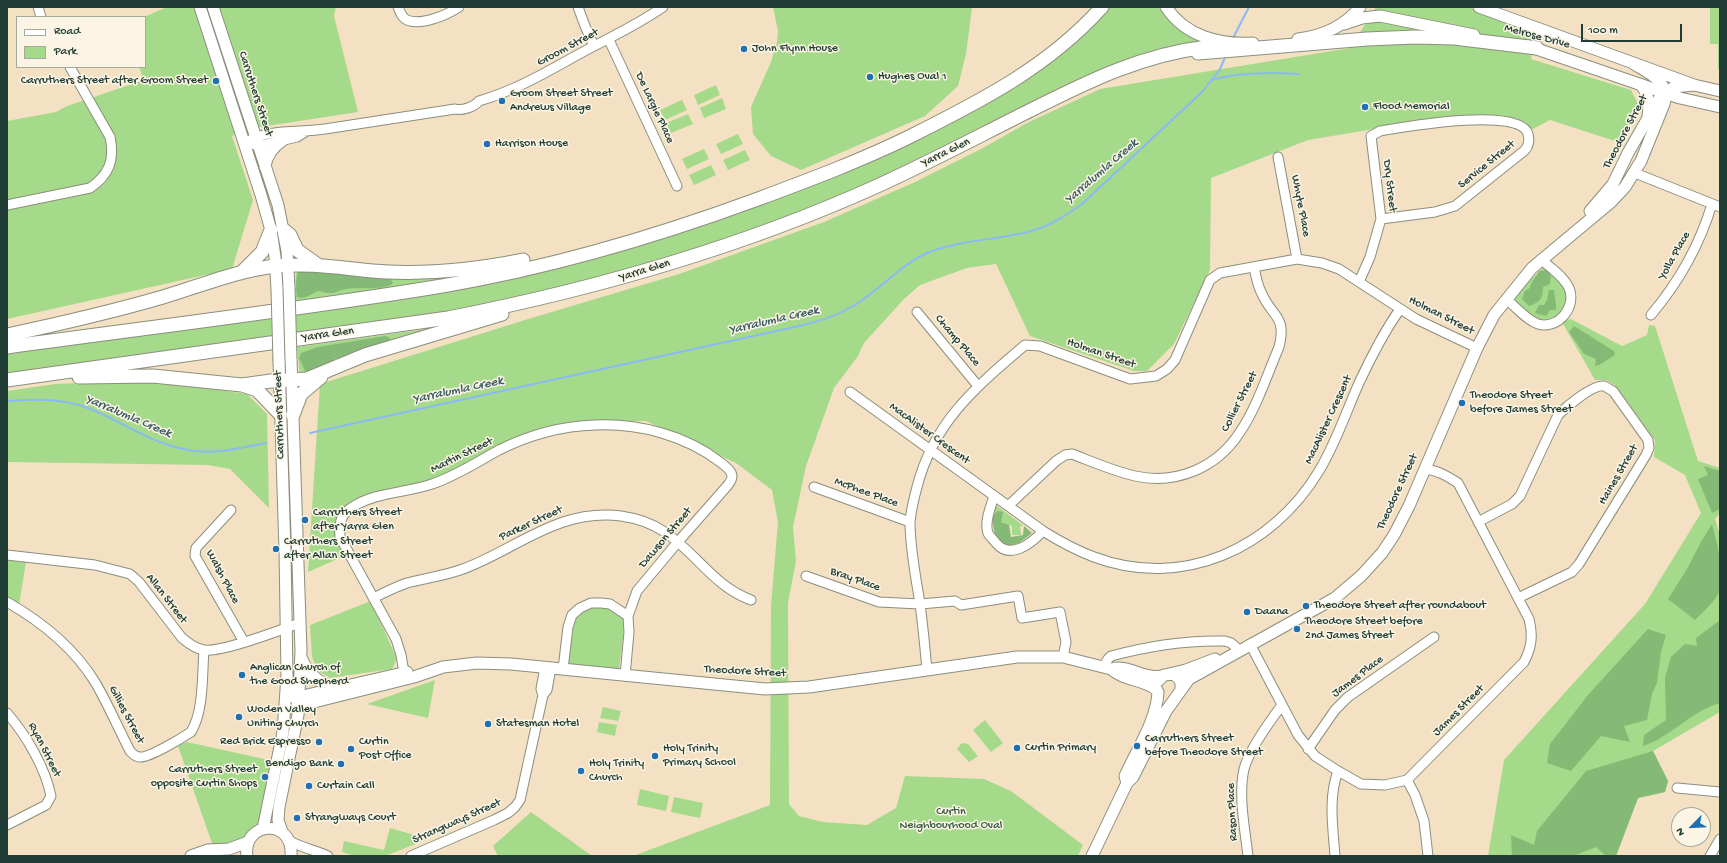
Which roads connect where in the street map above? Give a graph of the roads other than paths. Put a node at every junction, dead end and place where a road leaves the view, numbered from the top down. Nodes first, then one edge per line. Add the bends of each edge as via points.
1 (200, 7) edge
2 (213, 7) edge
3 (398, 7) edge
4 (459, 7) edge
5 (578, 7) edge
6 (663, 7) edge
7 (1102, 7) edge
8 (1166, 7) edge
9 (1360, 7) edge
10 (1479, 7) edge
11 (1344, 24) junction
12 (610, 40) junction
13 (1251, 45) junction
14 (594, 46) junction
15 (1208, 46) junction
16 (1537, 48) junction
17 (1634, 64) junction
18 (71, 68) edge
19 (1640, 84) junction
20 (1694, 85) junction
21 (1720, 91) edge
22 (1665, 92) junction
23 (1720, 107) edge
24 (1647, 118) junction
25 (305, 132) junction
26 (1371, 136) joint
27 (283, 140) junction
28 (257, 141) junction
29 (245, 143) junction
30 (1278, 157) dead end
31 (1623, 165) junction
32 (265, 167) junction
33 (1635, 173) junction
34 (810, 180) junction
35 (677, 186) dead end
36 (1612, 192) junction
37 (7, 205) edge
38 (1716, 205) edge
39 (1381, 219) junction
40 (1585, 219) junction
41 (277, 230) junction
42 (1539, 257) junction
43 (1297, 259) junction
44 (282, 265) junction
45 (318, 266) junction
46 (1254, 267) junction
47 (241, 274) junction
48 (1359, 282) junction
49 (574, 291) junction
50 (1504, 298) junction
51 (1400, 309) junction
52 (917, 312) dead end
53 (1651, 315) dead end
54 (7, 335) edge
55 (7, 347) edge
56 (1476, 348) junction
57 (333, 368) junction
58 (13, 379) edge
59 (285, 381) junction
60 (242, 385) junction
61 (978, 386) junction
62 (850, 392) dead end
63 (286, 414) junction
64 (930, 450) junction
65 (1424, 469) junction
66 (732, 480) joint
67 (814, 487) dead end
68 (994, 496) junction
69 (1008, 506) junction
70 (231, 510) dead end
71 (910, 522) junction
72 (1478, 522) junction
73 (1043, 531) junction
74 (677, 543) junction
75 (7, 555) edge
76 (806, 576) dead end
77 (373, 598) junction
78 (1518, 598) junction
79 (751, 600) dead end
80 (7, 602) edge
81 (920, 604) junction
82 (628, 616) junction
83 (300, 623) junction
84 (286, 628) junction
85 (1434, 637) dead end
86 (244, 642) junction
87 (1250, 644) junction
88 (204, 650) junction
89 (301, 651) junction
90 (1236, 652) junction
91 (1063, 657) junction
92 (548, 668) junction
93 (1108, 668) junction
94 (563, 669) junction
95 (928, 670) junction
96 (1165, 675) junction
97 (286, 676) junction
98 (405, 676) junction
99 (625, 676) junction
100 (334, 688) junction
101 (1158, 691) junction
102 (1179, 694) junction
103 (299, 702) junction
104 (1282, 705) junction
105 (7, 713) edge
106 (283, 732) junction
107 (1308, 749) junction
108 (1338, 772) junction
109 (1407, 780) junction
110 (1127, 783) junction
111 (1677, 788) dead end
112 (1720, 792) edge
113 (7, 825) edge
114 (263, 829) junction
115 (282, 832) junction
116 (1720, 839) edge
117 (290, 841) junction
118 (248, 842) junction
119 (191, 856) edge
120 (247, 856) edge
121 (291, 856) edge
122 (328, 856) edge
123 (411, 856) edge
124 (1092, 856) edge
125 (1248, 856) edge
126 (1336, 856) edge
127 (1428, 856) edge
128 (1710, 856) edge

1 - 29 main road, Carruthers Street
2 - 28 main road, Carruthers Street
3 - 4 street via 401,15 407,20 434,18 446,15
5 - 14 street
6 - 12 street, Groom Street
7 - 34 highway via 1057,51 1006,86 899,141
8 - 15 main road via 1175,19
9 - 11 main road
10 - 17 main road, Melrose Drive
11 - 13 main road via 1312,37
11 - 16 main road, Melrose Drive via 1356,19 1380,16
12 - 14 street, Groom Street
12 - 35 street, De Largie Place
13 - 15 highway, Yarra Glen
13 - 16 highway, Yarra Glen via 1454,38
14 - 25 street, Groom Street via 511,90 459,110
15 - 49 highway, Yarra Glen via 1129,64 906,173 820,210 701,254
16 - 19 main road, Melrose Drive
17 - 20 main road, Melrose Drive
17 - 22 main road via 1660,80
18 - 37 street via 110,137 112,160 99,182 90,188
19 - 22 main road, Melrose Drive
19 - 24 main road via 1648,96
20 - 21 main road, Melrose Drive
20 - 22 main road via 1675,86
22 - 23 main road, Melrose Drive
22 - 24 main road, Theodore Street
22 - 33 main road, Theodore Street via 1664,104
24 - 31 main road, Theodore Street
25 - 27 street, Groom Street
25 - 28 street, Groom Street via 295,131
26 - 39 street, Dry Street
26 - 39 street, Service Street via 1380,131 1438,121 1485,120 1518,124 1525,128 1529,135 1524,152 1455,206 1435,212
27 - 28 street, Groom Street
27 - 32 main road via 269,155
28 - 29 street, Groom Street
28 - 32 main road, Carruthers Street
29 - 41 main road, Carruthers Street
30 - 43 street, Whyte Place
31 - 33 main road
31 - 36 main road, Theodore Street
32 - 41 main road, Carruthers Street via 278,205
33 - 36 main road via 1623,174
33 - 38 street
34 - 45 highway via 632,235 511,262 419,273
34 - 55 highway via 663,232 573,257 443,286
36 - 40 main road, Theodore Street
36 - 40 main road, Theodore Street
38 - 53 street, Yolla Place via 1695,249 1668,294
39 - 48 street, Dry Street via 1370,257
40 - 42 main road, Theodore Street
41 - 44 main road, Carruthers Street
41 - 45 highway via 290,235 297,250
41 - 47 highway via 262,252
42 - 50 main road, Theodore Street
42 - 50 street via 1569,287 1571,302 1566,314 1557,321 1540,324 1532,321
43 - 46 street, Holman Street
43 - 48 street, Holman Street via 1339,269
44 - 45 highway
44 - 47 highway
44 - 59 main road, Carruthers Street, bridge via 289,288 291,359
44 - 59 main road, Carruthers Street, bridge via 276,289 278,361
46 - 61 street, Holman Street via 1220,273 1210,280 1175,360 1156,376 1130,379 1032,344 1025,345
46 - 69 street, Collier Street via 1262,295 1275,312 1282,335 1280,347 1243,427 1228,448 1194,472 1155,479 1117,472 1072,454 1065,455
47 - 54 highway via 131,306
48 - 51 street, Holman Street
49 - 57 highway via 480,322 365,355
49 - 58 highway, Yarra Glen via 448,318
50 - 56 main road, Theodore Street
51 - 56 street, Holman Street
51 - 73 street, MacAlister Crescent via 1381,338 1359,382 1319,471 1286,514 1264,534 1238,549 1210,560 1181,567 1151,568 1121,565 1095,558
52 - 61 street, Champ Place
56 - 65 main road, Theodore Street
57 - 59 highway via 307,379
57 - 63 highway via 310,385
58 - 60 highway via 152,376
59 - 60 highway
59 - 63 main road, Carruthers Street
60 - 63 highway via 257,390
61 - 64 street, Holman Street via 950,416
62 - 64 street, MacAlister Crescent
63 - 83 main road, Carruthers Street
63 - 84 main road, Carruthers Street
64 - 68 street, MacAlister Crescent
64 - 71 street, Holman Street via 921,472
65 - 72 street, James Street via 1435,471 1458,483
65 - 87 main road, Theodore Street via 1394,535 1382,553 1360,576 1335,598
66 - 74 street, Dawson Street
66 - 77 street, Martin Street via 729,469 693,445 628,425 571,427 526,439 451,477 430,485 376,498 351,508 343,515 339,525 340,537
67 - 71 street, McPhee Place
68 - 69 street, MacAlister Crescent
68 - 73 street via 988,518 988,533 1001,549 1020,549 1035,540
69 - 73 street, MacAlister Crescent
70 - 86 street, Walsh Place via 194,551
71 - 81 street, Holman Street via 913,564
72 - 78 street, James Street
72 - 78 street, Haines Street via 1512,504 1520,496 1558,415 1596,387 1605,386 1613,391 1648,440 1649,448 1646,455 1579,564 1572,572
74 - 77 street, Parker Street via 664,532 631,518 612,515 577,517 538,532 486,560 461,570 406,583
74 - 79 street, Parker Street via 719,582 735,594
74 - 82 street, Dawson Street via 637,592
75 - 88 street, Allan Street via 95,565 130,574 182,638
76 - 81 street, Bray Place via 879,602
77 - 98 street, Martin Street via 396,640
78 - 109 street, James Street via 1532,630 1529,652 1524,662
80 - 88 street, Gillies Street via 41,624 61,640 77,658 95,682 130,751 142,758 194,728 199,717
81 - 91 street, Bray Place via 954,601 961,605 1018,596 1022,618 1060,612 1066,642
81 - 95 street, Holman Street
82 - 94 street via 610,604 591,604 580,608 572,615 568,627
82 - 99 street, Dawson Street
83 - 84 street
83 - 89 main road, Carruthers Street
84 - 86 street
84 - 97 main road, Carruthers Street
85 - 107 street, James Place via 1348,697 1334,710
86 - 88 street via 222,649
87 - 90 main road, Theodore Street
87 - 104 street
89 - 100 main road via 301,658 309,672 320,682
89 - 103 main road, Carruthers Street
90 - 93 street via 1231,643 1225,641 1172,644 1111,656 1105,662
90 - 96 main road, Theodore Street
90 - 102 main road, Theodore Street via 1210,669 1190,678
91 - 93 main road, Theodore Street
91 - 95 main road, Theodore Street via 1017,658
92 - 94 main road, Theodore Street
92 - 98 main road, Theodore Street via 477,664
92 - 123 street, Strangways Street via 547,690 543,695 520,800 508,813
93 - 96 main road, Theodore Street via 1120,667 1150,677
93 - 101 main road, Theodore Street via 1120,676 1147,684
94 - 99 main road, Theodore Street
95 - 99 main road, Theodore Street via 778,689
96 - 101 main road via 1157,682
96 - 102 main road via 1174,674 1179,678
97 - 103 main road via 290,693
97 - 106 main road, Carruthers Street
98 - 100 main road, Theodore Street
98 - 103 main road, Theodore Street via 310,703
100 - 103 main road, Theodore Street via 307,695
101 - 102 main road via 1165,698
101 - 110 main road via 1152,717 1125,776
102 - 110 main road via 1166,711
103 - 106 main road, Theodore Street
103 - 115 main road, Carruthers Street via 279,807 278,820
104 - 107 street
104 - 125 street, Rason Place via 1256,744 1245,768 1242,783
105 - 113 street, Ryan Street via 26,739 48,784 51,796 46,805
106 - 114 main road, Carruthers Street
107 - 108 street
108 - 109 street via 1361,784 1385,785
108 - 126 street via 1333,786 1331,816
109 - 127 street via 1424,821
110 - 124 main road
111 - 112 street
114 - 115 main road via 271,828
114 - 118 main road via 252,835
115 - 117 main road
116 - 128 street
117 - 121 main road
117 - 122 street
118 - 119 main road via 229,849 208,850
118 - 120 main road

